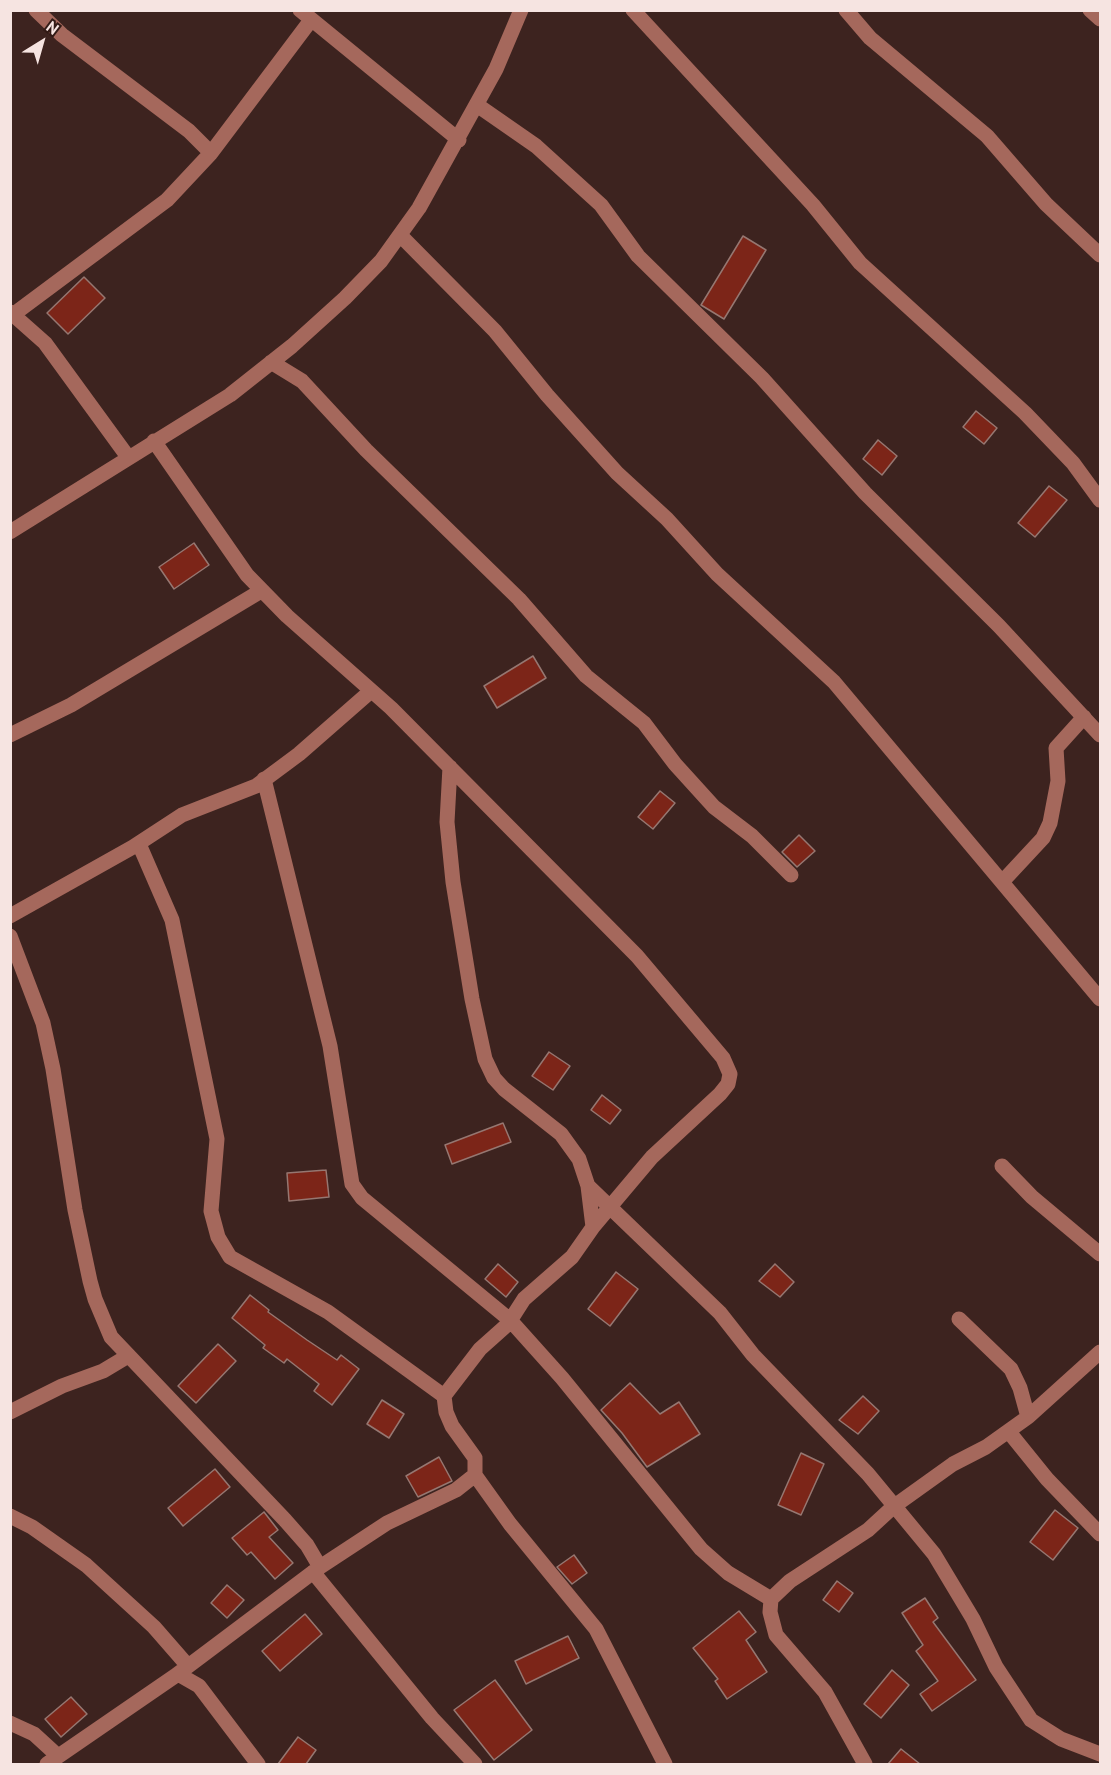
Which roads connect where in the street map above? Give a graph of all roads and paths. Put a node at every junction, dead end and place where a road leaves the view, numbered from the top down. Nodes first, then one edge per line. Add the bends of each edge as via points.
1 (36, 10) edge
2 (521, 10) edge
3 (633, 10) edge
4 (846, 10) edge
5 (1090, 10) edge
6 (306, 15) edge
7 (1101, 19) edge
8 (477, 105) junction
9 (459, 140) junction
10 (211, 153) junction
11 (401, 236) junction
12 (1101, 255) edge
13 (12, 313) edge
14 (271, 362) junction
15 (153, 441) junction
16 (128, 457) junction
17 (1101, 500) edge
18 (10, 532) edge
19 (261, 591) junction
20 (371, 691) junction
21 (1084, 717) junction
22 (10, 735) edge
23 (1101, 735) edge
24 (450, 767) junction
25 (264, 779) junction
26 (139, 844) junction
27 (791, 875) dead end
28 (1003, 881) junction
29 (10, 916) edge
30 (10, 936) edge
31 (1101, 999) edge
32 (1002, 1166) dead end
33 (588, 1186) junction
34 (612, 1206) junction
35 (592, 1227) junction
36 (1101, 1254) edge
37 (959, 1319) dead end
38 (510, 1320) junction
39 (1101, 1352) edge
40 (128, 1356) junction
41 (444, 1396) junction
42 (10, 1412) edge
43 (1028, 1417) junction
44 (1009, 1432) junction
45 (475, 1474) junction
46 (893, 1507) junction
47 (10, 1516) edge
48 (1101, 1534) edge
49 (317, 1569) junction
50 (771, 1599) junction
51 (183, 1670) junction
52 (10, 1723) edge
53 (1101, 1754) edge
54 (51, 1762) edge
55 (258, 1764) edge
56 (475, 1764) edge
57 (665, 1764) edge
58 (865, 1764) edge

1 - 10 street via 62,35 189,131
2 - 8 street
3 - 17 street via 813,205 860,263 1024,413 1073,463
4 - 12 street via 870,38 987,136 1046,204
5 - 7 street
6 - 9 street
6 - 10 street
8 - 9 street
8 - 21 street via 536,146 601,205 638,256 762,378 865,493 968,594
9 - 11 street
10 - 13 street via 167,200
11 - 14 street via 345,298
11 - 28 street via 495,331 617,473 667,519 717,574 834,682
13 - 16 street via 45,343
14 - 15 street via 230,395
14 - 27 street via 302,381 366,450 519,599 586,676 644,723 714,807 752,836
15 - 16 street
15 - 19 street
16 - 18 street
19 - 20 street
19 - 22 street via 71,705
20 - 24 street
20 - 25 street
21 - 23 street
21 - 28 street via 1056,748 1058,781 1050,823 1042,838
24 - 33 street via 447,822 453,882 485,1059 504,1089 561,1134 579,1159
24 - 34 street via 637,956 723,1058 730,1074 720,1094 652,1157
25 - 26 street via 256,786 182,815
25 - 38 street via 330,1046 352,1184 362,1198
26 - 29 street
26 - 41 street via 172,920 218,1139 211,1211 218,1237 230,1257 328,1312
28 - 31 street
30 - 40 street via 43,1023 75,1210 95,1299 111,1337
32 - 36 street via 1032,1197
33 - 34 street
33 - 35 street
34 - 35 street
34 - 46 street via 720,1313 753,1355 849,1454
35 - 38 street via 572,1257 524,1299
37 - 43 street via 1011,1370
38 - 41 street via 480,1349
38 - 50 street via 701,1549 728,1573
39 - 43 street
40 - 42 street
40 - 49 street via 308,1545
41 - 45 street via 452,1426 475,1458
43 - 44 street
44 - 46 street via 953,1464
44 - 48 street via 1047,1479
45 - 49 street via 456,1490 387,1523
45 - 57 street via 510,1524 596,1629
46 - 50 street via 868,1530 790,1581
46 - 53 street via 934,1554 1007,1685 1031,1720 1061,1739
47 - 51 street via 86,1565 154,1627
49 - 51 street
49 - 56 street via 432,1718
50 - 58 street via 776,1635 825,1692
51 - 54 street
51 - 55 street
52 - 54 street via 34,1734

